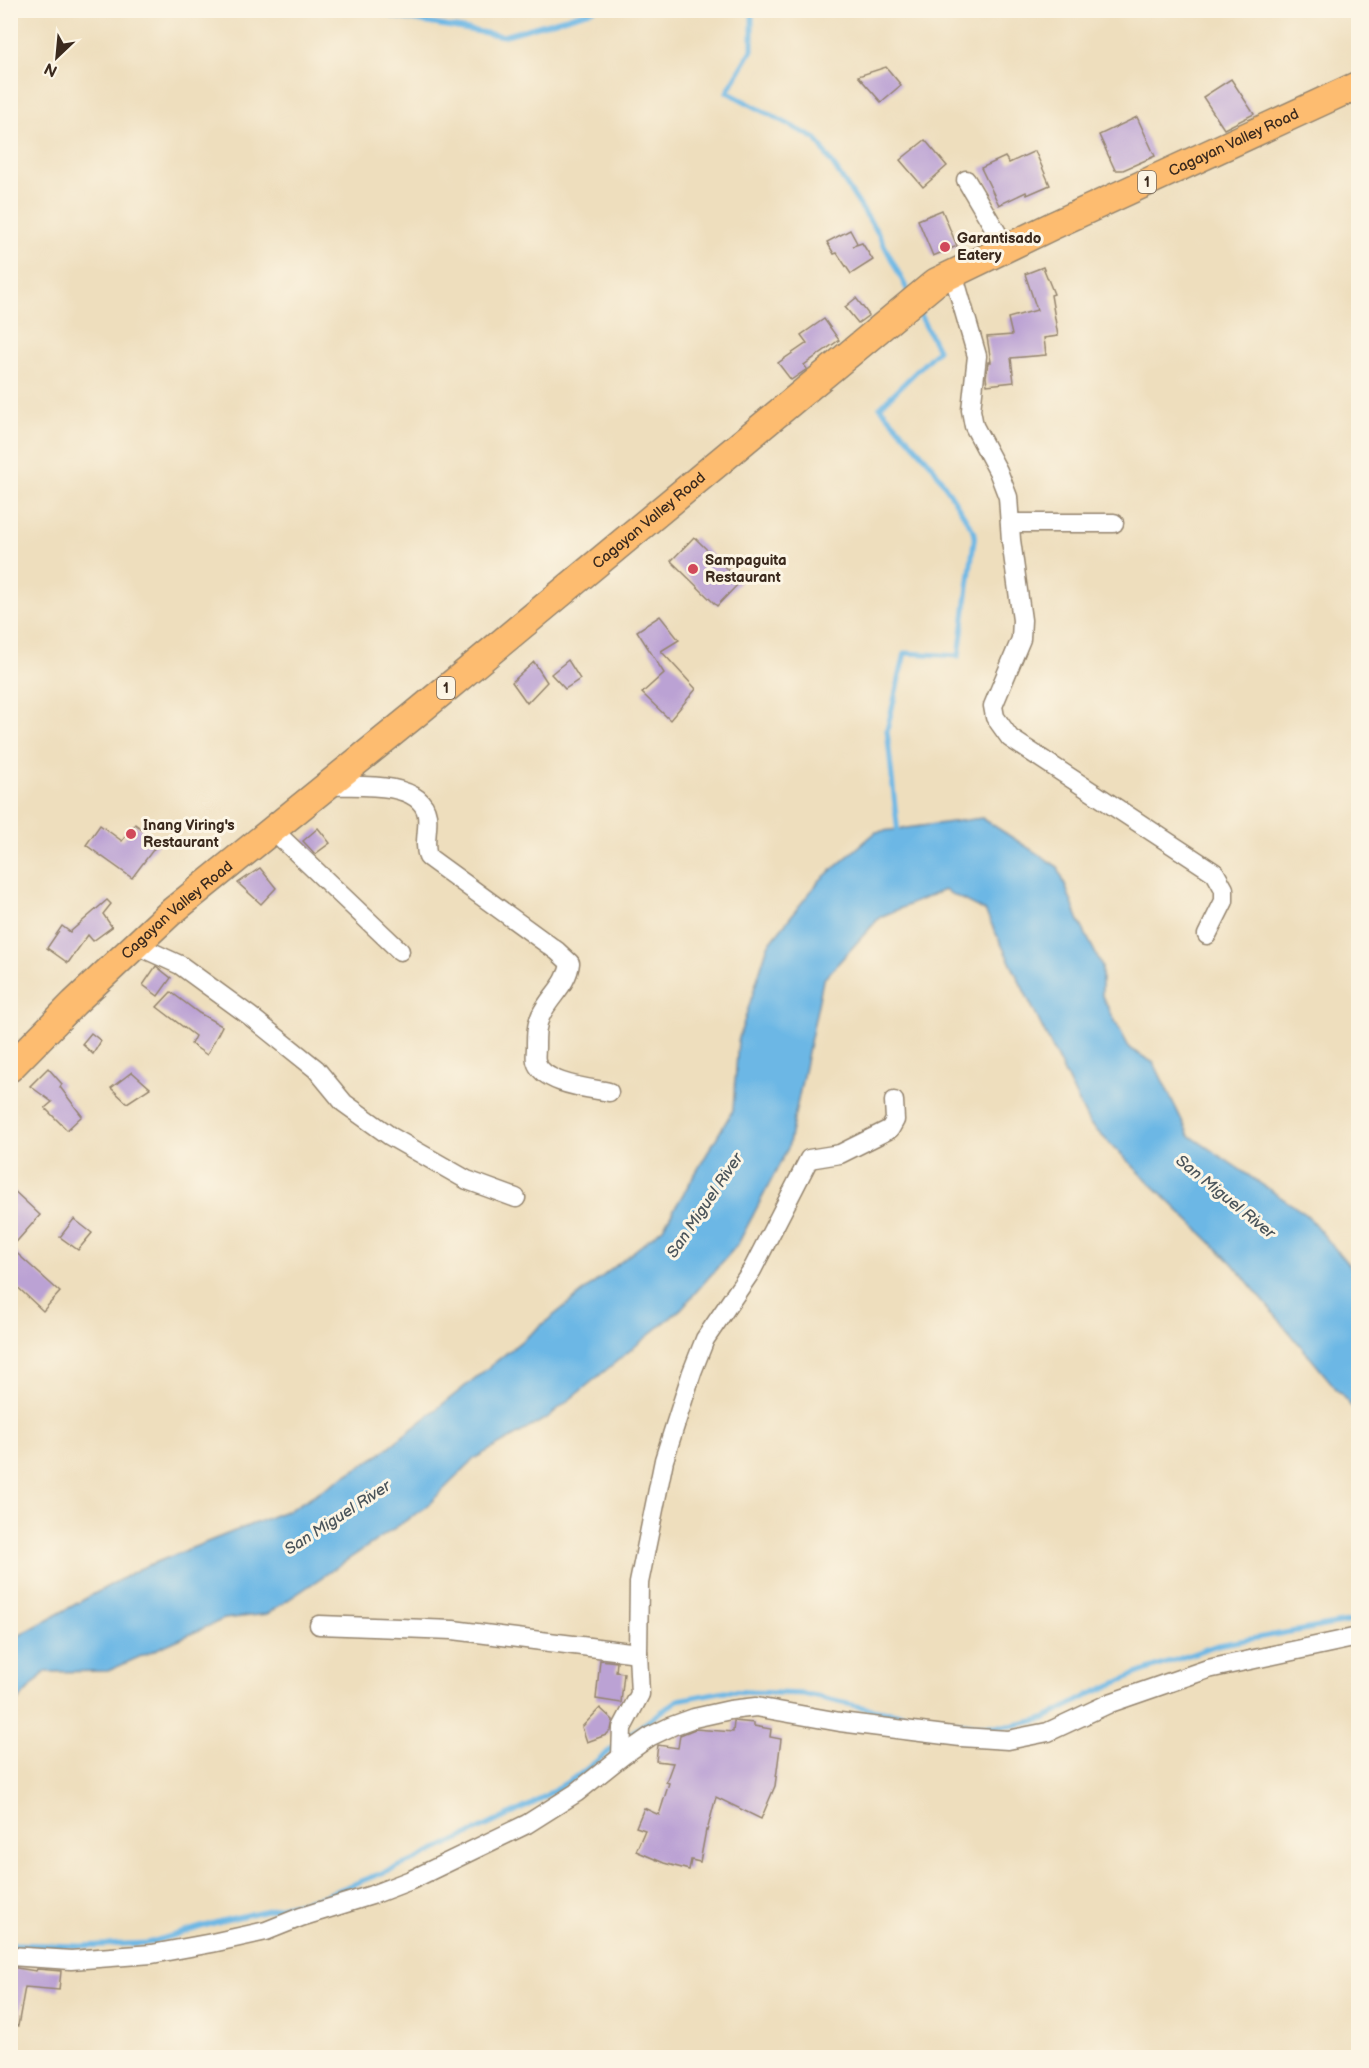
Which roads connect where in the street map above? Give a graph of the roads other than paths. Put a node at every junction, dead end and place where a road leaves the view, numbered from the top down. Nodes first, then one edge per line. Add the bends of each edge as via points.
1 (1359, 85) edge
2 (966, 180) dead end
3 (1006, 248) junction
4 (945, 278) junction
5 (1011, 523) junction
6 (1114, 523) dead end
7 (327, 786) junction
8 (273, 830) junction
9 (1207, 935) dead end
10 (136, 945) junction
11 (400, 951) dead end
12 (10, 1068) edge
13 (609, 1092) dead end
14 (894, 1101) dead end
15 (516, 1198) dead end
16 (319, 1625) dead end
17 (1359, 1637) edge
18 (638, 1653) junction
19 (621, 1757) junction
20 (10, 1956) edge

1 - 3 highway, Cagayan Valley Road / 1
2 - 3 street
3 - 4 highway, Cagayan Valley Road / 1
4 - 5 street via 977,356 971,410 974,426 1008,497
4 - 7 highway, Cagayan Valley Road / 1 via 891,318
5 - 6 street
5 - 9 street via 1021,639 993,706 995,717 1010,738 1215,873 1224,889 1224,901
7 - 8 highway, Cagayan Valley Road / 1
7 - 13 street via 370,786 415,796 427,817 428,857 570,963 570,972 541,1015 536,1032 536,1061 549,1077
8 - 10 highway, Cagayan Valley Road / 1
8 - 11 street
10 - 12 highway, Cagayan Valley Road / 1
10 - 15 street via 180,965 250,1016 316,1069 344,1104 390,1136 467,1180
14 - 18 street via 895,1120 890,1130 840,1154 809,1159 752,1270 705,1339 664,1460 639,1583
16 - 18 street via 453,1630
17 - 19 street via 1208,1669 1110,1703 1048,1732 1008,1740 840,1722 756,1707 672,1726
18 - 19 street via 640,1694 622,1728
19 - 20 street via 553,1809 470,1852 411,1880 266,1931 152,1954 71,1960

